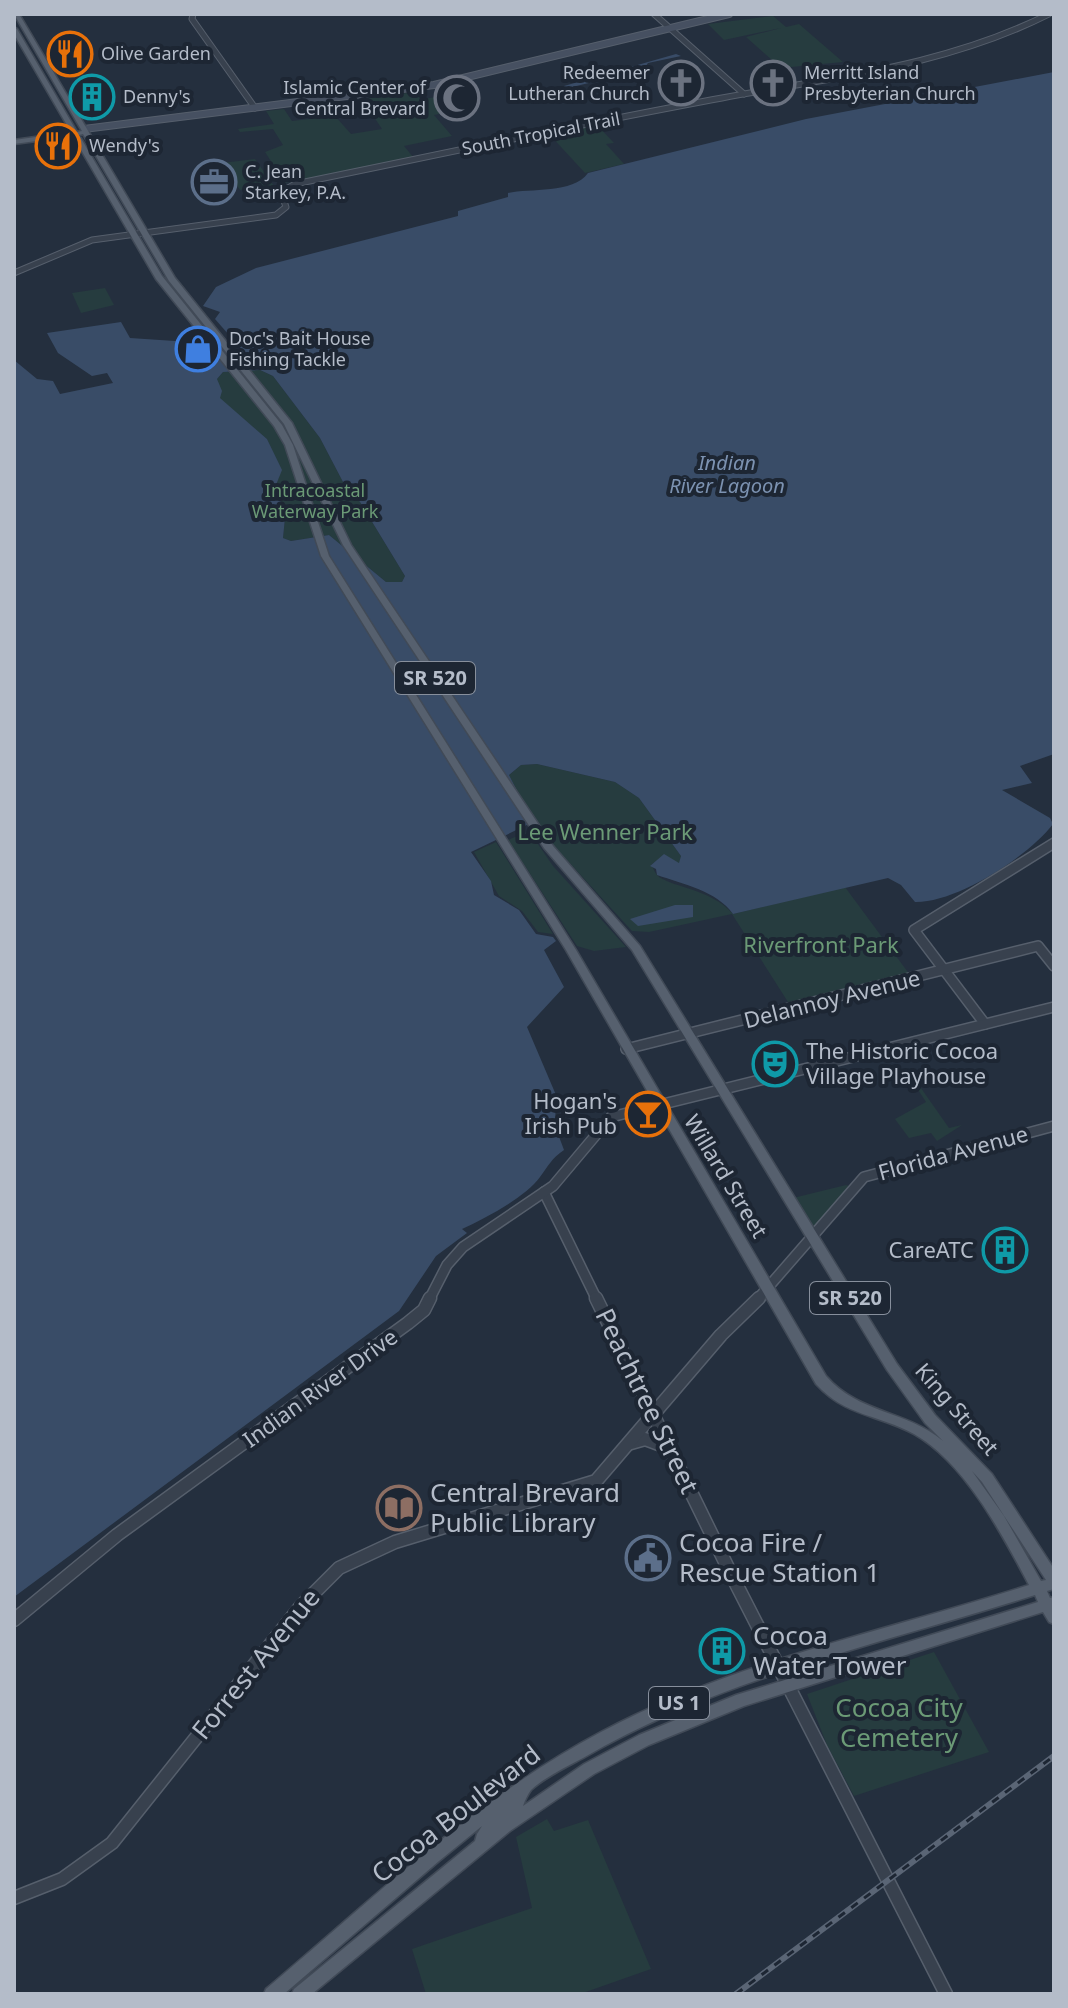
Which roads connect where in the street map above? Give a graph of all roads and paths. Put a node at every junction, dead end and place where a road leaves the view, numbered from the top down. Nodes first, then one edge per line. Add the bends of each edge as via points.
1 (16, 14) edge
2 (193, 14) edge
3 (654, 14) edge
4 (729, 14) edge
5 (1049, 14) edge
6 (14, 29) edge
7 (672, 30) junction
8 (30, 57) junction
9 (44, 64) junction
10 (43, 79) junction
11 (58, 87) junction
12 (744, 94) junction
13 (255, 108) junction
14 (80, 131) junction
15 (16, 139) edge
16 (145, 233) junction
17 (132, 235) junction
18 (14, 273) edge
19 (169, 292) junction
20 (200, 315) junction
21 (1054, 843) edge
22 (1054, 966) edge
23 (945, 971) junction
24 (1054, 1007) edge
25 (985, 1024) junction
26 (693, 1039) junction
27 (626, 1049) junction
28 (723, 1089) junction
29 (660, 1104) junction
30 (1054, 1126) edge
31 (854, 1185) joint
32 (544, 1192) junction
33 (812, 1236) junction
34 (769, 1289) junction
35 (655, 1415) junction
36 (631, 1443) junction
37 (670, 1449) junction
38 (963, 1471) joint
39 (1035, 1547) junction
40 (1054, 1562) edge
41 (1054, 1582) edge
42 (1038, 1588) junction
43 (1052, 1608) edge
44 (14, 1620) edge
45 (780, 1668) junction
46 (788, 1686) junction
47 (525, 1786) junction
48 (497, 1806) junction
49 (505, 1826) junction
50 (472, 1852) junction
51 (14, 1898) edge
52 (272, 1994) edge
53 (300, 1994) edge
54 (946, 1994) edge

1 - 9 main road, SR 520
2 - 13 street
3 - 7 street
4 - 7 main road
5 - 12 street, South Tropical Trail via 1020,29 913,64
6 - 8 main road, SR 520
7 - 12 street
7 - 13 main road via 461,80
8 - 9 main road
8 - 10 main road, SR 520
9 - 11 main road, SR 520
10 - 11 main road
10 - 14 main road, SR 520
11 - 14 main road, SR 520
12 - 16 street, South Tropical Trail via 295,184 281,192 286,207 276,215
13 - 14 main road
14 - 15 main road
14 - 16 main road, SR 520
14 - 17 main road, SR 520
16 - 17 street
16 - 20 main road, SR 520
17 - 18 street via 84,242
17 - 19 main road, SR 520
19 - 20 main road
19 - 27 main road, Willard Street / SR 520 via 278,425 315,531 336,573 571,950
20 - 26 main road, SR 520 via 300,444 334,523 538,832 636,948
21 - 23 street via 914,930
22 - 23 street, Delannoy Avenue via 1038,946
23 - 25 street
23 - 26 street, Delannoy Avenue
24 - 25 street
25 - 28 street
26 - 27 street, Delannoy Avenue
26 - 28 main road, SR 520
27 - 29 main road, Willard Street / SR 520
28 - 29 street
28 - 33 main road, King Street / SR 520
29 - 32 street, Indian River Drive via 611,1117
29 - 34 main road, Willard Street / SR 520
30 - 31 street, Florida Avenue via 873,1173
31 - 33 street, Forrest Avenue
32 - 35 street, Peachtree Street
32 - 44 street, Indian River Drive via 463,1247 447,1265 424,1310 408,1323 117,1535
33 - 34 street, Forrest Avenue
33 - 39 main road, King Street / SR 520 via 914,1399 987,1478
34 - 35 street, Forrest Avenue via 721,1335
34 - 38 main road, Willard Street / SR 520 via 825,1386 851,1405 929,1436
35 - 36 street, Forrest Avenue
35 - 37 street, Peachtree Street
36 - 37 street via 659,1441
36 - 51 street, Forrest Avenue via 596,1481 395,1542 339,1568 301,1606 112,1843 62,1879
37 - 45 street, Peachtree Street
38 - 42 main road, King Street / SR 520
39 - 40 main road
39 - 41 main road, King Street / SR 520
41 - 42 main road, Cocoa Boulevard / US 1
42 - 43 main road, King Street / SR 520
42 - 45 main road, Cocoa Boulevard / US 1
43 - 46 main road, Cocoa Boulevard / US 1
45 - 46 street, Peachtree Street
45 - 47 main road, Cocoa Boulevard / US 1 via 647,1716
46 - 49 main road, Cocoa Boulevard / US 1 via 715,1709 644,1740 589,1769
46 - 54 street, Peachtree Street
47 - 48 main road, Cocoa Boulevard / US 1
47 - 49 main road
48 - 50 main road via 491,1826
48 - 52 main road, Cocoa Boulevard / US 1
49 - 50 main road, Cocoa Boulevard / US 1
50 - 53 main road, Cocoa Boulevard / US 1

